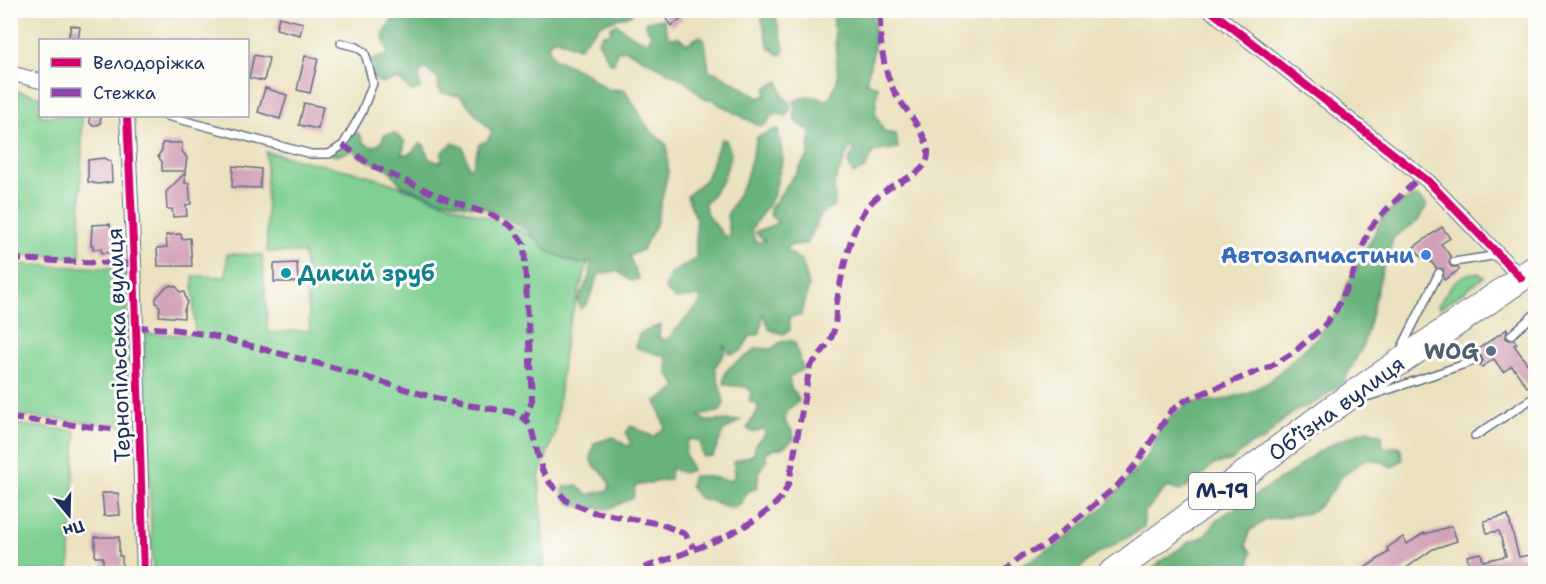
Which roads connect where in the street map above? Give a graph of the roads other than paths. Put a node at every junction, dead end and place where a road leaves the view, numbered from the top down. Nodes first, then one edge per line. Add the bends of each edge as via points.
1 (1210, 10) edge
2 (340, 43) dead end
3 (10, 73) edge
4 (39, 81) edge
5 (127, 117) edge
6 (171, 117) edge
7 (1499, 255) junction
8 (1454, 262) dead end
9 (1439, 273) dead end
10 (1528, 273) edge
11 (1536, 313) edge
12 (1511, 335) dead end
13 (1477, 360) dead end
14 (1394, 366) junction
15 (1536, 396) edge
16 (1333, 408) junction
17 (1475, 436) dead end
18 (144, 573) edge
19 (1111, 573) edge

1 - 7 street via 1429,183
2 - 6 lane via 365,53 372,83 343,146 329,154 310,154
3 - 4 street
5 - 18 street, Тернопільська вулиця
7 - 8 lane
7 - 10 street
9 - 14 lane
10 - 14 highway, Обʼїзна вулиця / М-19
11 - 12 lane
13 - 16 lane
14 - 16 highway, Обʼїзна вулиця / М-19
15 - 17 lane
16 - 19 highway, Обʼїзна вулиця / М-19

